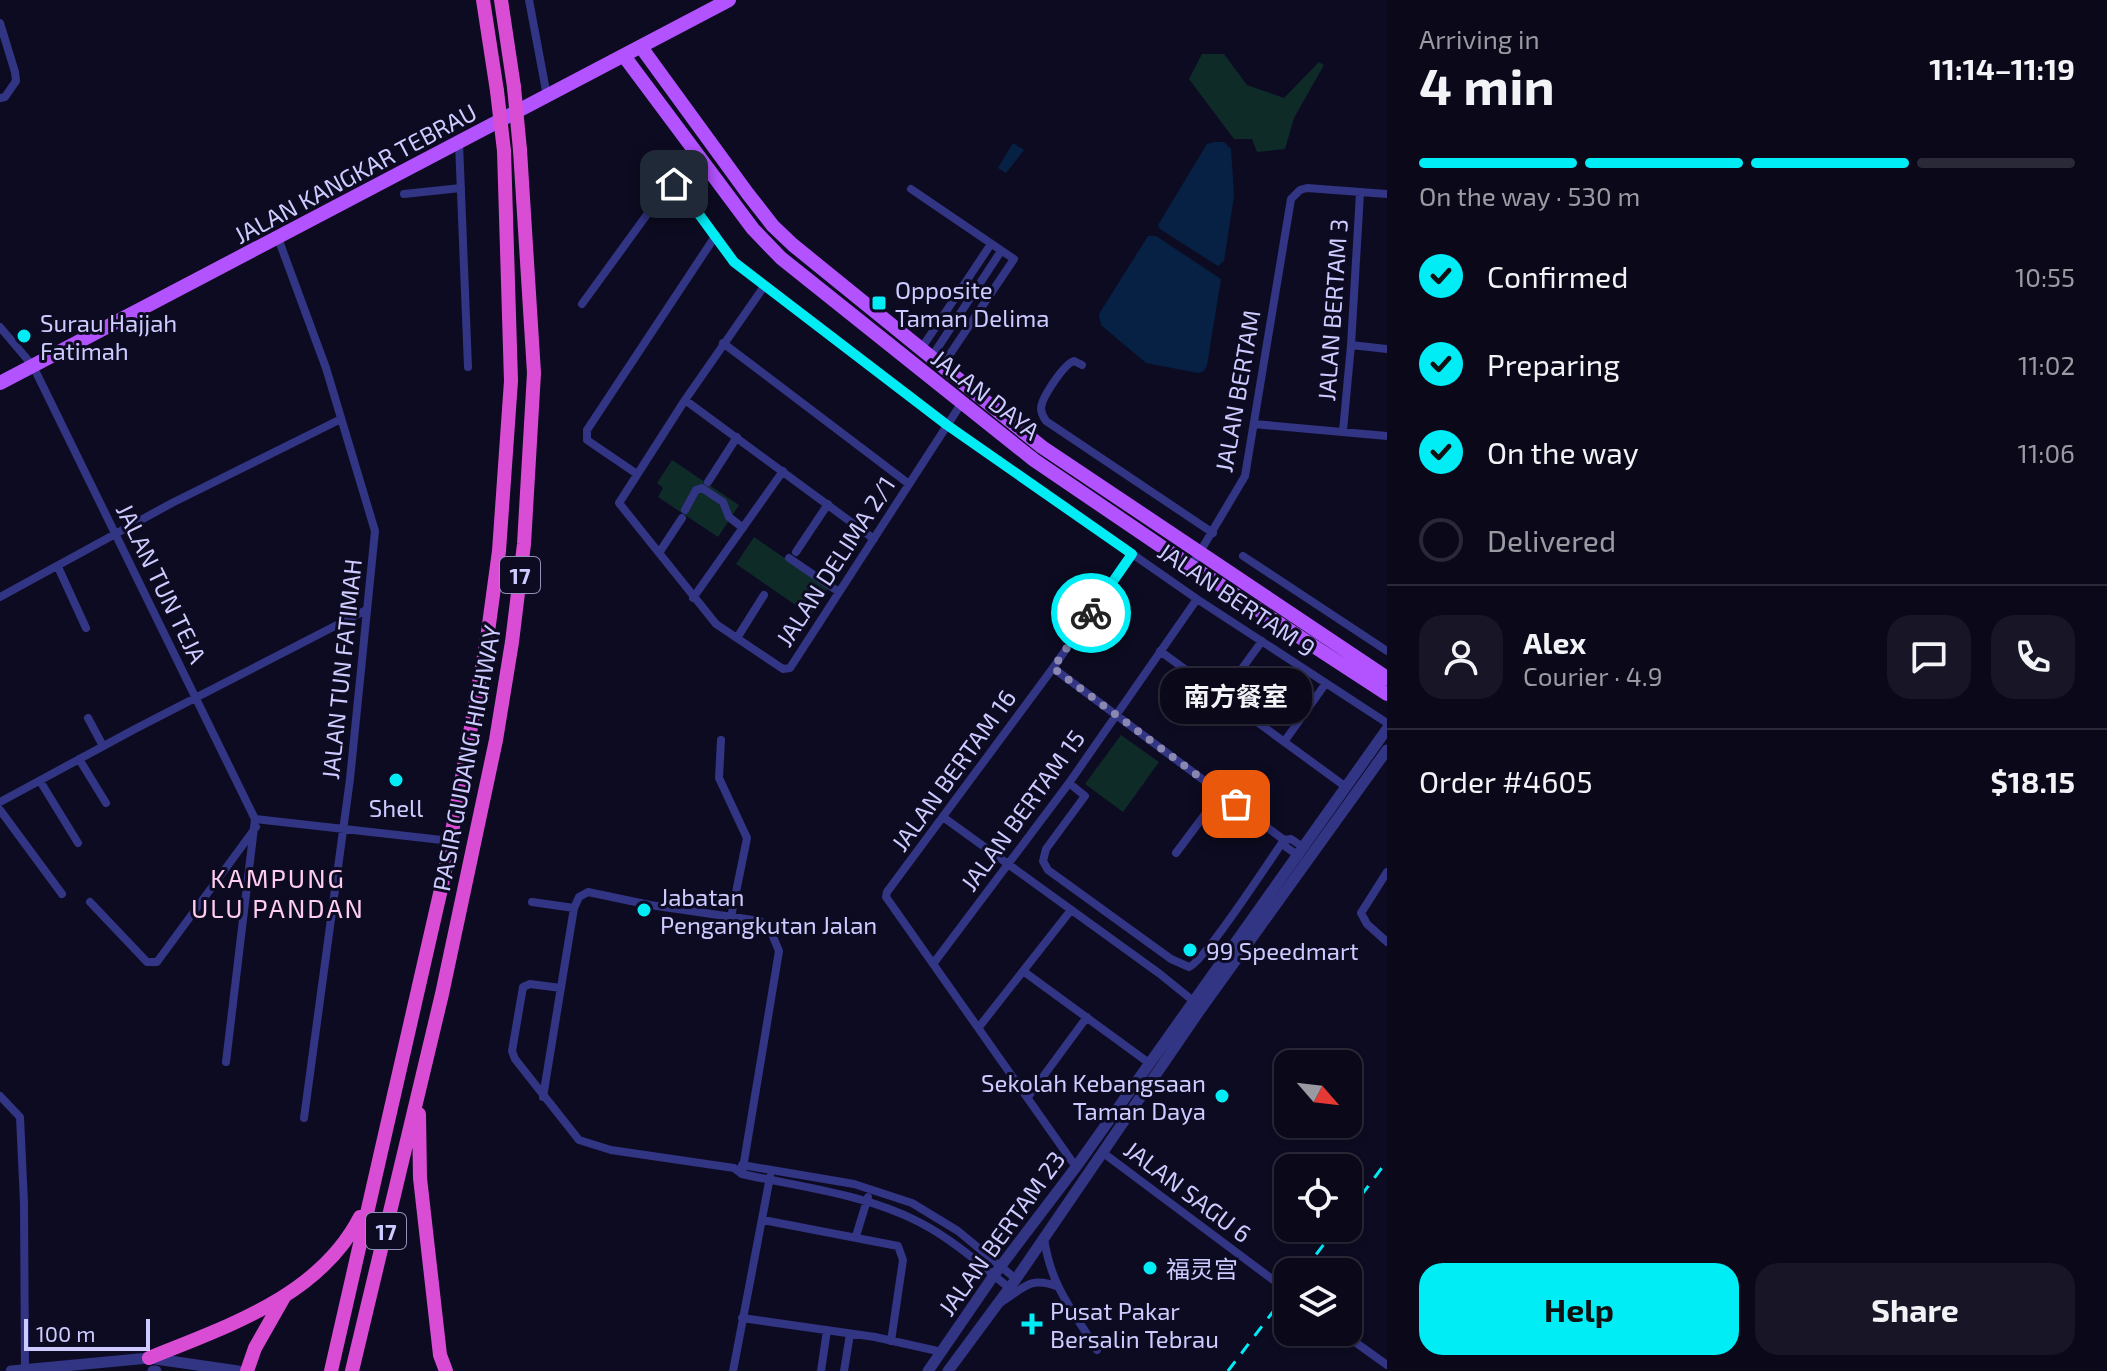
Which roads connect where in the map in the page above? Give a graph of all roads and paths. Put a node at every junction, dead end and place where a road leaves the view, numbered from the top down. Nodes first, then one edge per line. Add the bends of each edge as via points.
1 (483, 0) edge
2 (501, 0) edge
3 (529, 0) edge
4 (729, 0) edge
5 (0, 23) edge
6 (667, 33) junction
7 (641, 47) junction
8 (624, 56) junction
9 (656, 69) junction
10 (590, 74) junction
11 (640, 78) junction
12 (547, 97) junction
13 (0, 98) edge
14 (459, 143) junction
15 (461, 188) junction
16 (911, 189) dead end
17 (1360, 193) junction
18 (404, 194) dead end
19 (748, 194) junction
20 (1387, 194) edge
21 (728, 195) junction
22 (716, 235) junction
23 (278, 238) junction
24 (991, 244) junction
25 (1001, 251) junction
26 (765, 285) junction
27 (582, 304) dead end
28 (0, 327) edge
29 (723, 343) junction
30 (1351, 345) junction
31 (1387, 349) edge
32 (931, 358) junction
33 (1082, 365) dead end
34 (33, 366) junction
35 (468, 367) dead end
36 (0, 383) edge
37 (685, 400) junction
38 (961, 404) junction
39 (341, 419) junction
40 (1254, 424) junction
41 (947, 425) junction
42 (1343, 431) junction
43 (1387, 436) edge
44 (737, 437) junction
45 (783, 471) junction
46 (637, 474) junction
47 (708, 482) dead end
48 (909, 484) junction
49 (828, 504) junction
50 (743, 528) junction
51 (1213, 533) junction
52 (115, 534) junction
53 (874, 539) junction
54 (659, 553) junction
55 (1132, 554) junction
56 (1243, 556) dead end
57 (1195, 561) junction
58 (58, 567) junction
59 (839, 592) junction
60 (764, 595) dead end
61 (0, 597) edge
62 (693, 598) junction
63 (1197, 599) junction
64 (366, 610) junction
65 (86, 628) dead end
66 (737, 638) junction
67 (1262, 641) junction
68 (1160, 651) junction
69 (1387, 651) edge
70 (1053, 668) junction
71 (1387, 678) edge
72 (1326, 683) junction
73 (1387, 694) edge
74 (1222, 696) junction
75 (197, 698) junction
76 (1116, 714) junction
77 (88, 718) dead end
78 (1387, 723) edge
79 (1387, 729) edge
80 (721, 740) dead end
81 (1284, 742) junction
82 (103, 746) junction
83 (1387, 750) edge
84 (79, 759) junction
85 (40, 781) junction
86 (1069, 783) junction
87 (1346, 787) junction
88 (1221, 793) junction
89 (0, 802) edge
90 (106, 803) dead end
91 (0, 810) edge
92 (943, 817) junction
93 (256, 823) junction
94 (343, 829) junction
95 (1284, 840) junction
96 (451, 841) junction
97 (78, 843) dead end
98 (1176, 853) dead end
99 (1302, 855) junction
100 (1008, 865) junction
101 (1387, 872) edge
102 (62, 894) dead end
103 (90, 902) dead end
104 (532, 902) dead end
105 (574, 908) junction
106 (1071, 910) junction
107 (731, 917) junction
108 (1387, 942) edge
109 (1171, 959) junction
110 (933, 964) junction
111 (1023, 971) junction
112 (1160, 974) junction
113 (561, 988) junction
114 (1197, 1005) junction
115 (1087, 1017) junction
116 (979, 1027) junction
117 (226, 1062) dead end
118 (1149, 1063) junction
119 (420, 1091) junction
120 (0, 1096) edge
121 (543, 1097) junction
122 (1028, 1097) junction
123 (304, 1118) dead end
124 (1102, 1152) junction
125 (1076, 1167) junction
126 (740, 1169) junction
127 (772, 1169) junction
128 (770, 1180) junction
129 (872, 1189) junction
130 (370, 1199) junction
131 (866, 1201) junction
132 (763, 1220) junction
133 (856, 1236) junction
134 (1044, 1237) junction
135 (997, 1271) junction
136 (1274, 1280) edge
137 (1012, 1283) junction
138 (1056, 1286) junction
139 (285, 1296) junction
140 (996, 1306) junction
141 (742, 1318) junction
142 (827, 1330) junction
143 (850, 1334) junction
144 (891, 1341) junction
145 (1361, 1346) edge
146 (1097, 1350) dead end
147 (942, 1352) junction
148 (440, 1355) junction
149 (1387, 1365) edge
150 (153, 1367) edge
151 (25, 1370) edge
152 (51, 1370) edge
153 (11, 1371) edge
154 (238, 1371) edge
155 (247, 1371) edge
156 (331, 1371) edge
157 (352, 1371) edge
158 (437, 1371) edge
159 (446, 1371) edge
160 (733, 1371) edge
161 (821, 1371) edge
162 (844, 1371) edge
163 (928, 1371) edge
164 (948, 1371) edge

1 - 96 highway, PASIR GUDANG HIGHWAY / 17, bridge via 504,151 511,381 499,551
2 - 119 highway, PASIR GUDANG HIGHWAY / 17, bridge via 520,150 534,373 524,544 496,740
3 - 12 street
4 - 6 main road, JALAN KANGKAR TEBRAU
5 - 13 street via 16,81
6 - 7 main road, JALAN KANGKAR TEBRAU
6 - 9 main road via 657,47
7 - 8 main road, JALAN KANGKAR TEBRAU
7 - 9 main road, JALAN DAYA
8 - 10 main road, JALAN KANGKAR TEBRAU
8 - 11 main road, JALAN DAYA
9 - 19 main road, JALAN DAYA
10 - 11 main road via 615,70
10 - 12 main road, JALAN KANGKAR TEBRAU
11 - 21 main road, JALAN DAYA
12 - 14 main road, JALAN KANGKAR TEBRAU
14 - 15 street
14 - 23 main road, JALAN KANGKAR TEBRAU
15 - 18 street
15 - 35 street
16 - 24 street
17 - 20 street
17 - 30 street, JALAN BERTAM 3
17 - 40 street, JALAN BERTAM via 1294,193 1287,209
19 - 21 main road via 711,158 709,165
19 - 32 main road, JALAN DAYA via 793,245
21 - 38 main road, JALAN DAYA via 781,258
22 - 26 street, JALAN BERTAM 9 via 734,262
22 - 27 street, JALAN BERTAM 9 via 677,185 671,185
22 - 46 street via 587,430 587,440
23 - 34 main road, JALAN KANGKAR TEBRAU
23 - 39 street, JALAN TUN FATIMAH
24 - 25 street
24 - 32 street
25 - 32 street
25 - 32 street via 1014,259
26 - 29 street
26 - 41 street, JALAN BERTAM 9
28 - 34 street, JALAN TUN TEJA
29 - 37 street
29 - 48 street
30 - 31 street
30 - 42 street, JALAN BERTAM 3
32 - 57 main road, JALAN DAYA
33 - 51 street via 1066,365 1043,400 1046,421
34 - 36 main road, JALAN KANGKAR TEBRAU
34 - 52 street, JALAN TUN TEJA
37 - 44 street
37 - 46 street
38 - 41 street, JALAN DELIMA 2/1
38 - 57 main road, JALAN DAYA via 1034,460
39 - 52 street
39 - 64 street, JALAN TUN FATIMAH via 375,531
40 - 42 street
40 - 51 street, JALAN BERTAM via 1244,480
41 - 48 street, JALAN DELIMA 2/1
41 - 55 street, JALAN BERTAM 9
42 - 43 street
44 - 45 street
44 - 47 street
45 - 49 street
45 - 50 street
46 - 54 street, JALAN DELIMA 2/1 via 619,503
48 - 53 street, JALAN DELIMA 2/1
49 - 53 street
49 - 59 street via 793,555
50 - 54 street via 729,517 723,502 702,488
50 - 62 street
51 - 57 street, JALAN BERTAM
52 - 58 street
52 - 75 street, JALAN TUN TEJA
53 - 59 street, JALAN DELIMA 2/1
54 - 62 street, JALAN DELIMA 2/1
55 - 63 street, JALAN BERTAM 9
55 - 70 street, JALAN BERTAM 16
56 - 69 street
57 - 71 main road, JALAN DAYA
57 - 73 main road, JALAN DAYA
58 - 61 street
58 - 65 street
59 - 66 street, JALAN DELIMA 2/1 via 787,670
60 - 66 street
62 - 66 street, JALAN DELIMA 2/1
63 - 67 street, JALAN BERTAM 9
63 - 68 street, JALAN BERTAM 15
64 - 75 street
64 - 94 street, JALAN TUN FATIMAH
67 - 72 street, JALAN BERTAM 9
67 - 74 street
68 - 74 street
68 - 76 street, JALAN BERTAM 15
70 - 76 street
70 - 92 street, JALAN BERTAM 16
72 - 78 street, JALAN BERTAM 9
72 - 81 street
74 - 81 street
75 - 82 street
75 - 93 street, JALAN TUN TEJA
76 - 86 street, JALAN BERTAM 15
76 - 88 street
77 - 82 street
79 - 87 street, JALAN BERTAM 23
80 - 107 street via 719,778 747,838
81 - 87 street
82 - 84 street
83 - 99 street, JALAN BERTAM 23
84 - 85 street
84 - 90 street
85 - 89 street
85 - 97 street
86 - 100 street, JALAN BERTAM 15
86 - 109 street via 1085,796 1046,849 1043,861 1048,870
87 - 99 street, JALAN BERTAM 23
88 - 95 street
88 - 98 street
91 - 102 street
92 - 100 street
92 - 110 street, JALAN BERTAM 16 via 886,897
93 - 94 street
93 - 103 street via 157,962 147,962
93 - 117 street
94 - 96 street
94 - 123 street, JALAN TUN FATIMAH
95 - 99 street via 1286,847
95 - 109 street via 1194,965
96 - 130 highway, PASIR GUDANG HIGHWAY / 17
99 - 114 street, JALAN BERTAM 23
100 - 106 street
100 - 110 street, JALAN BERTAM 15
101 - 108 street via 1362,908 1367,924
104 - 105 street
105 - 107 street via 588,892
105 - 113 street
106 - 111 street
106 - 112 street
107 - 126 street via 769,927 779,951
109 - 112 street
110 - 116 street, JALAN BERTAM 16
111 - 115 street
111 - 116 street
112 - 114 street
113 - 121 street
113 - 121 street via 527,984 522,989 512,1051
114 - 118 street, JALAN BERTAM 23
114 - 124 street, JALAN BERTAM 23
115 - 118 street
115 - 122 street
116 - 122 street, JALAN BERTAM 16
118 - 125 street, JALAN BERTAM 23
119 - 148 highway via 420,1178
119 - 157 highway, PASIR GUDANG HIGHWAY / 17
120 - 151 street via 20,1117
121 - 126 street via 579,1140 611,1150
122 - 125 street, JALAN BERTAM 16
124 - 134 street, JALAN BERTAM 23
124 - 136 street, JALAN SAGU 6
125 - 135 street, JALAN BERTAM 23
126 - 127 street
126 - 128 street
127 - 128 street
127 - 129 street
128 - 131 street
128 - 132 street
129 - 131 street
129 - 135 street via 937,1216 970,1239
130 - 139 highway via 349,1239
130 - 156 highway, PASIR GUDANG HIGHWAY / 17
131 - 133 street
131 - 135 street via 930,1228
132 - 133 street
132 - 141 street
133 - 144 street via 898,1246 902,1253
134 - 137 street, JALAN BERTAM 23
134 - 138 street
135 - 137 street
135 - 147 street, JALAN BERTAM 23
137 - 140 street, JALAN BERTAM 23
138 - 140 street via 1032,1282
138 - 146 street
139 - 150 highway
139 - 155 highway
140 - 164 street, JALAN BERTAM 23
141 - 142 street
141 - 160 street
142 - 143 street
142 - 161 street
143 - 144 street
143 - 162 street
144 - 147 street
145 - 149 street
147 - 163 street, JALAN BERTAM 23
148 - 158 highway
148 - 159 highway
150 - 152 street via 67,1365
150 - 154 street
151 - 152 street
151 - 153 street

